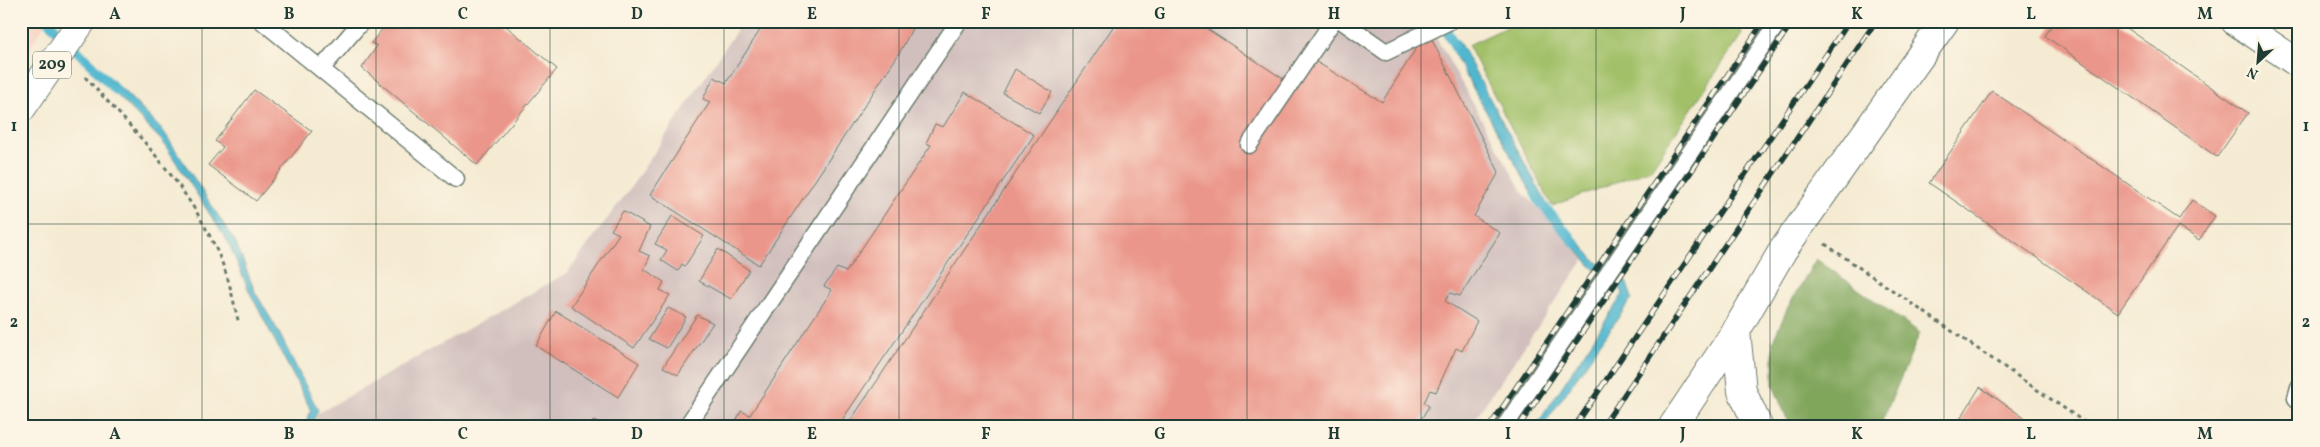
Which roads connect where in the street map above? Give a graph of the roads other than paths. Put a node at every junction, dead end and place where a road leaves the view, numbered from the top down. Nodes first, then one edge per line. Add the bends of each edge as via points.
1 (82, 21) edge
2 (262, 21) edge
3 (362, 21) edge
4 (959, 21) edge
5 (1333, 21) edge
6 (1342, 21) edge
7 (1450, 21) edge
8 (1779, 21) edge
9 (1945, 21) edge
10 (2235, 21) edge
11 (2299, 64) edge
12 (321, 69) junction
13 (21, 109) edge
14 (1249, 145) dead end
15 (456, 179) dead end
16 (1736, 331) junction
17 (2299, 387) edge
18 (2299, 401) edge
19 (688, 426) edge
20 (1505, 426) edge
21 (1673, 426) edge
22 (1758, 426) edge

1 - 13 main road, 209
2 - 12 lane
3 - 12 lane
4 - 19 lane
5 - 14 lane
6 - 7 lane via 1386,52
8 - 20 lane
9 - 16 main road via 1799,226
10 - 11 main road
12 - 15 lane
16 - 21 main road
16 - 22 main road via 1742,391
17 - 18 lane via 2296,398

